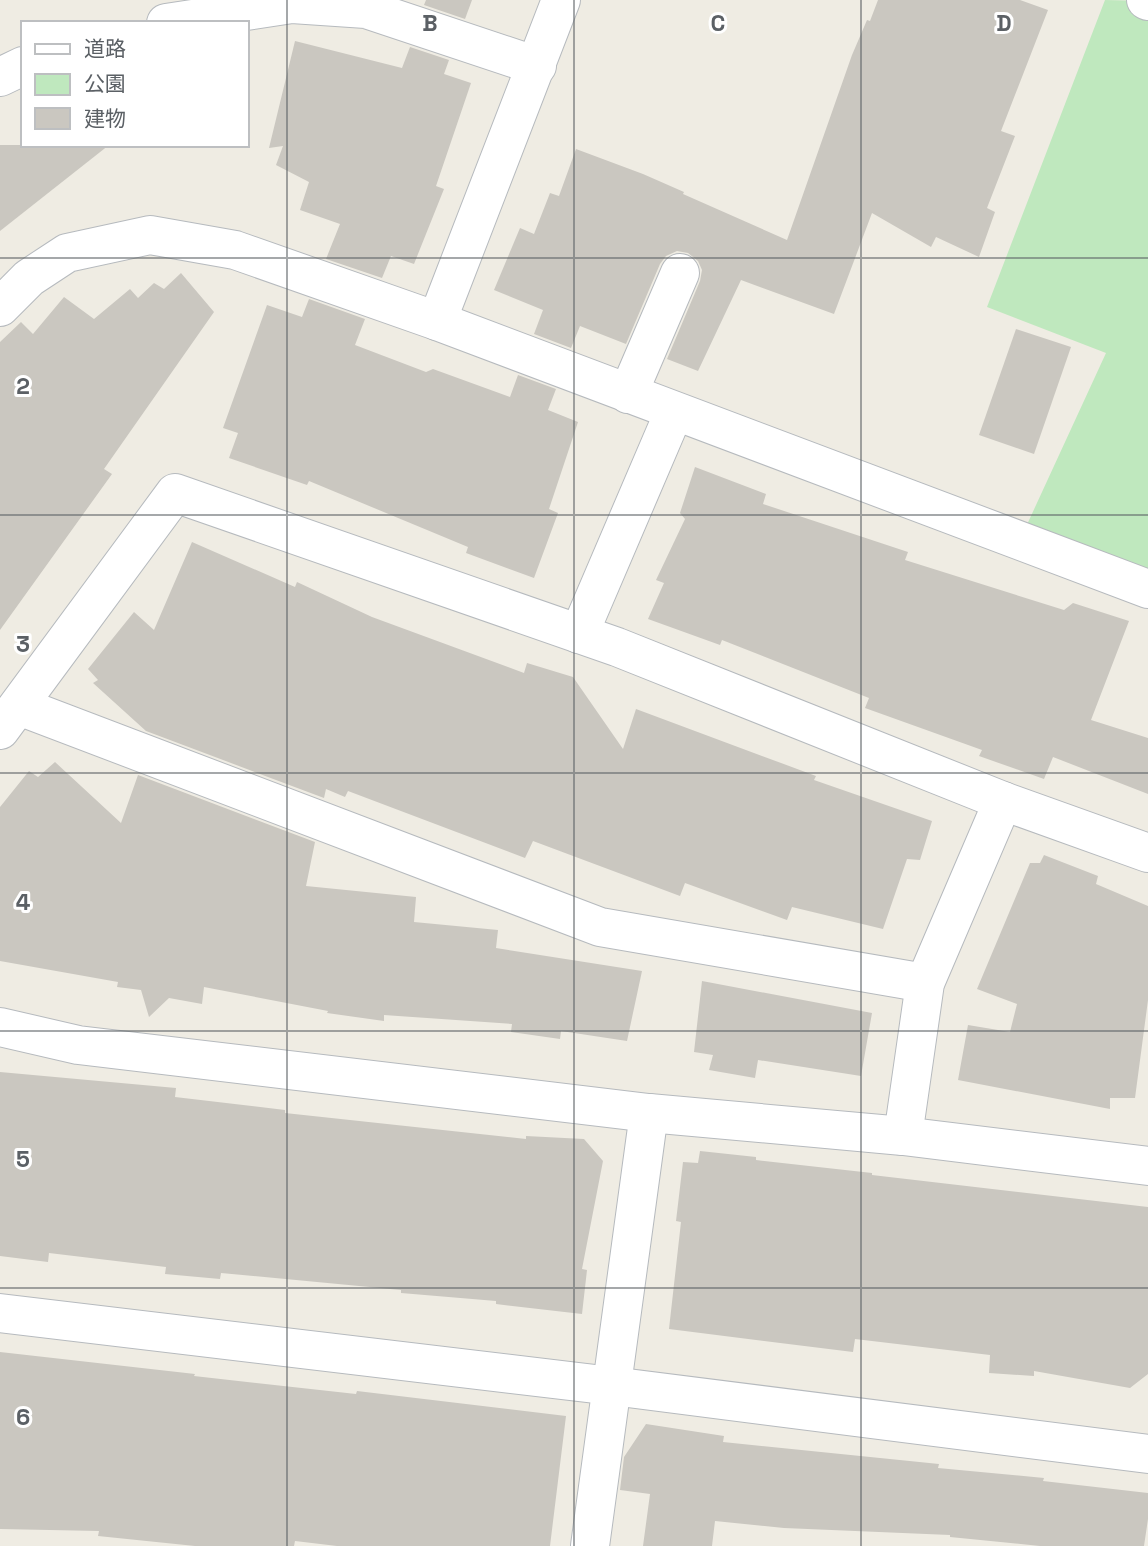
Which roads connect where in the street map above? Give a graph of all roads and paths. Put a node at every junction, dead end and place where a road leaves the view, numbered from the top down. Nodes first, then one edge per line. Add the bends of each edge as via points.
1 (561, 0) edge
2 (179, 21) edge
3 (537, 66) junction
4 (21, 67) edge
5 (0, 77) edge
6 (680, 273) dead end
7 (0, 307) edge
8 (437, 321) junction
9 (628, 394) junction
10 (674, 412) junction
11 (1148, 589) edge
12 (579, 634) junction
13 (9, 718) edge
14 (1003, 801) junction
15 (1148, 853) edge
16 (925, 983) junction
17 (0, 1027) edge
18 (649, 1113) junction
19 (902, 1136) junction
20 (1148, 1166) edge
21 (0, 1313) edge
22 (612, 1386) junction
23 (1148, 1454) edge
24 (590, 1546) edge

1 - 3 street
2 - 3 street via 292,4 366,9
3 - 8 street
4 - 5 street
6 - 9 street
7 - 8 street via 29,278 67,253 150,235 236,250
8 - 9 street
9 - 10 street
10 - 11 street
10 - 12 street
12 - 13 street via 175,493
12 - 14 street
13 - 16 street via 600,928
14 - 15 street
14 - 16 street
16 - 19 street
17 - 18 street via 78,1045
18 - 19 street
18 - 22 street
19 - 20 street
21 - 22 street
22 - 23 street
22 - 24 street

